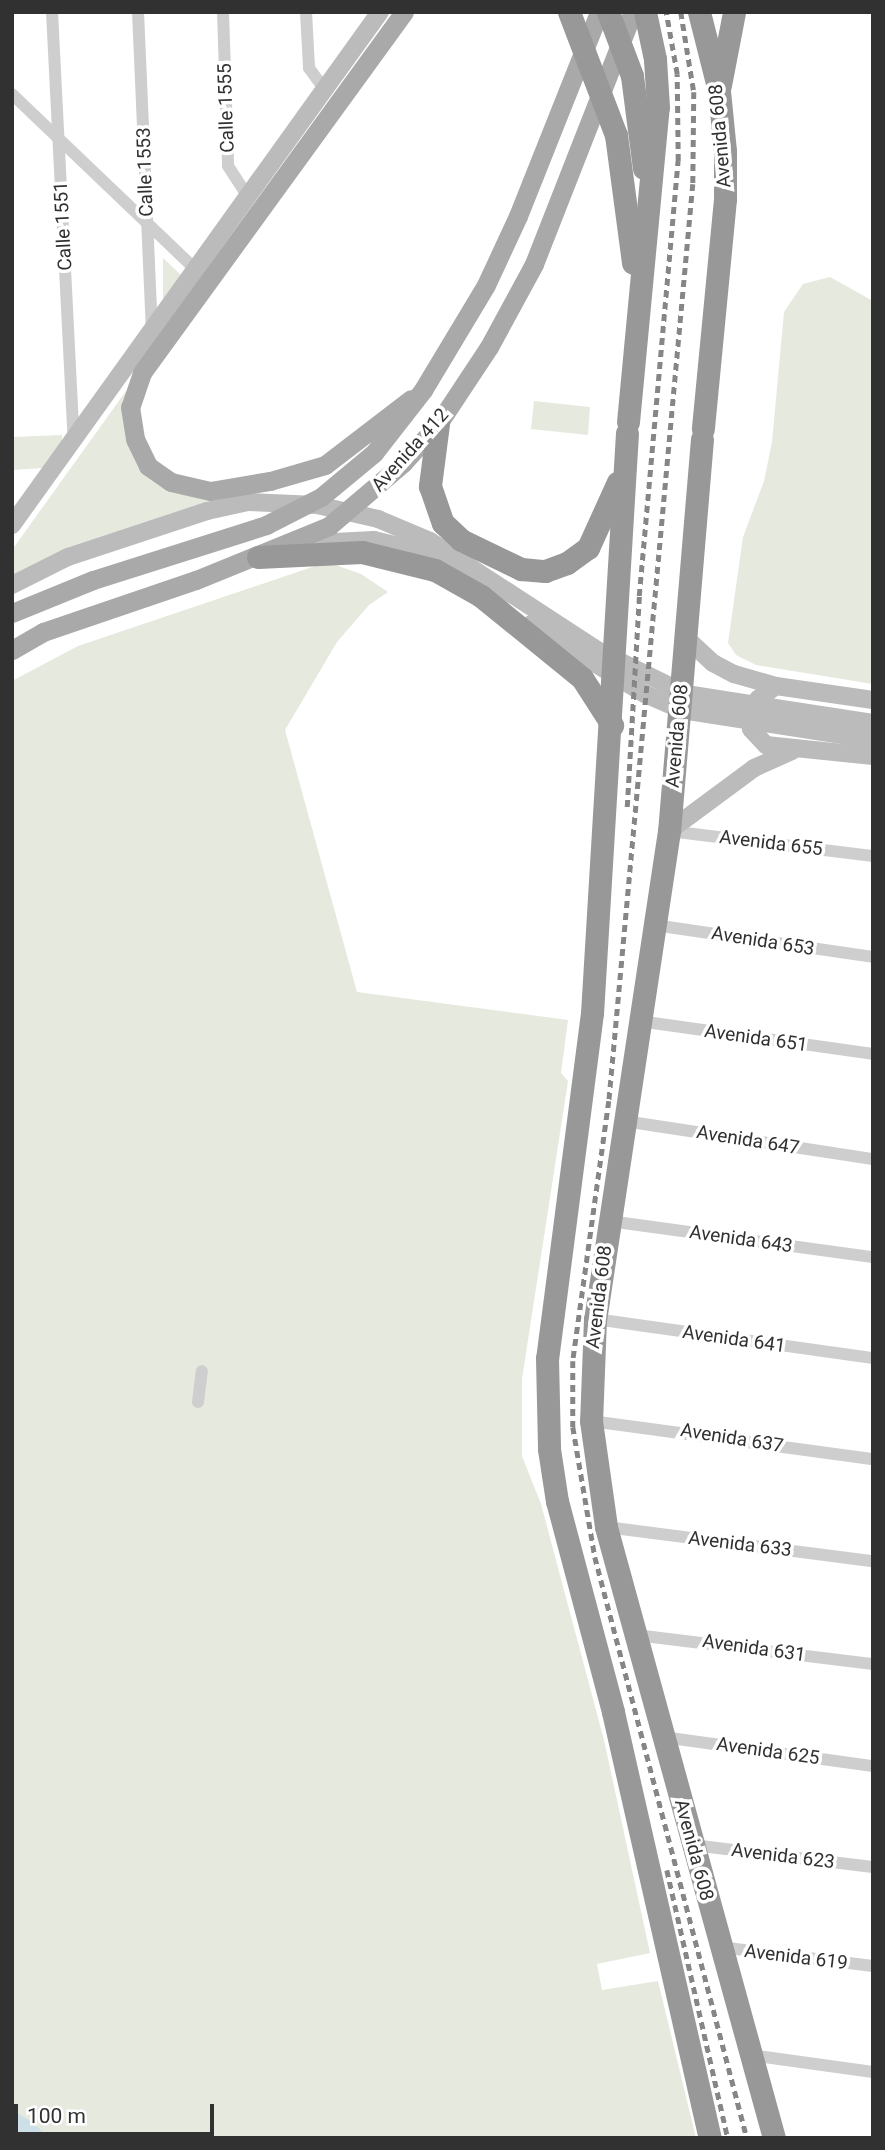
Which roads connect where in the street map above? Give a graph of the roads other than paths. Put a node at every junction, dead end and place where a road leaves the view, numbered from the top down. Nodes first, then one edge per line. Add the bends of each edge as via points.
1 (52, 12) edge
2 (138, 12) edge
3 (223, 12) edge
4 (306, 12) edge
5 (380, 12) edge
6 (404, 12) edge
7 (569, 12) edge
8 (599, 12) edge
9 (608, 12) edge
10 (633, 12) edge
11 (645, 12) edge
12 (699, 12) edge
13 (722, 12) edge
14 (734, 12) edge
15 (324, 89) junction
16 (719, 91) junction
17 (12, 94) edge
18 (59, 138) junction
19 (248, 197) junction
20 (647, 220) junction
21 (147, 222) junction
22 (195, 269) junction
23 (638, 308) junction
24 (152, 331) junction
25 (423, 390) junction
26 (438, 424) junction
27 (74, 440) junction
28 (624, 470) junction
29 (12, 525) edge
30 (285, 545) junction
31 (258, 557) junction
32 (12, 585) edge
33 (12, 613) edge
34 (685, 637) junction
35 (12, 650) edge
36 (776, 686) junction
37 (873, 700) edge
38 (873, 723) edge
39 (612, 725) junction
40 (873, 740) edge
41 (792, 751) junction
42 (873, 756) edge
43 (669, 831) junction
44 (873, 856) edge
45 (654, 925) junction
46 (873, 957) edge
47 (639, 1021) junction
48 (873, 1054) edge
49 (624, 1121) junction
50 (873, 1159) edge
51 (609, 1221) junction
52 (873, 1257) edge
53 (595, 1320) junction
54 (873, 1359) edge
55 (202, 1371) dead end
56 (198, 1402) dead end
57 (591, 1421) junction
58 (873, 1459) edge
59 (606, 1527) junction
60 (873, 1561) edge
61 (636, 1635) junction
62 (873, 1664) edge
63 (663, 1737) junction
64 (873, 1766) edge
65 (693, 1845) junction
66 (873, 1867) edge
67 (720, 1947) junction
68 (873, 1966) edge
69 (750, 2055) junction
70 (873, 2072) edge
71 (775, 2137) edge
72 (710, 2138) edge

1 - 18 street, Calle 1551
2 - 21 street, Calle 1553
3 - 19 street, Calle 1555 via 228,166
4 - 15 street via 309,68
5 - 15 street
6 - 25 main road via 142,373 130,407 135,439 148,466 171,482 210,491 325,465
7 - 23 highway via 617,135
8 - 25 main road, Avenida 412 via 519,216 486,285
9 - 20 highway via 632,76
10 - 26 main road, Avenida 412 via 534,264 489,347
11 - 20 highway via 655,59 658,107
12 - 16 highway, Avenida 608
13 - 16 highway
14 - 16 highway
15 - 19 street
16 - 34 highway, Avenida 608 via 725,199
17 - 18 street
18 - 21 street
18 - 27 street, Calle 1551
19 - 22 street
20 - 23 highway
21 - 22 street
21 - 24 street, Calle 1553
22 - 24 street
23 - 28 highway
24 - 27 street
25 - 33 main road, Avenida 412 via 374,453 321,497 266,525 93,580
26 - 28 highway via 430,486 443,523 461,540 521,569 545,571 588,548
26 - 30 main road, Avenida 412 via 368,497 329,526
27 - 29 street
28 - 39 highway
30 - 31 main road, Avenida 412
30 - 40 street via 360,539 424,552 591,664 645,694 715,718
31 - 35 main road, Avenida 412 via 104,608 43,632
31 - 39 highway via 362,552 435,570 481,596 582,678
32 - 38 street via 68,557 248,502 317,505 378,519 430,541 599,651 686,694
34 - 36 street via 713,663
34 - 43 highway, Avenida 608
36 - 37 street
36 - 41 street via 754,706 751,729 766,746
39 - 72 highway via 592,1013 547,1358 550,1449 557,1500 613,1712
41 - 42 street via 827,748
41 - 43 street via 754,768
43 - 44 street, Avenida 655
43 - 45 highway, Avenida 608
45 - 46 street, Avenida 653
45 - 47 highway, Avenida 608
47 - 48 street, Avenida 651
47 - 49 highway, Avenida 608
49 - 50 street, Avenida 647
49 - 51 highway, Avenida 608
51 - 52 street, Avenida 643
51 - 53 highway, Avenida 608
53 - 54 street, Avenida 641
53 - 57 highway, Avenida 608
55 - 56 street
57 - 58 street, Avenida 637
57 - 59 highway, Avenida 608
59 - 60 street, Avenida 633
59 - 61 highway, Avenida 608
61 - 62 street, Avenida 631
61 - 63 highway, Avenida 608
63 - 64 street, Avenida 625
63 - 65 highway, Avenida 608
65 - 66 street, Avenida 623
65 - 67 highway, Avenida 608
67 - 68 street, Avenida 619
67 - 69 highway, Avenida 608
69 - 70 street
69 - 71 highway, Avenida 608

